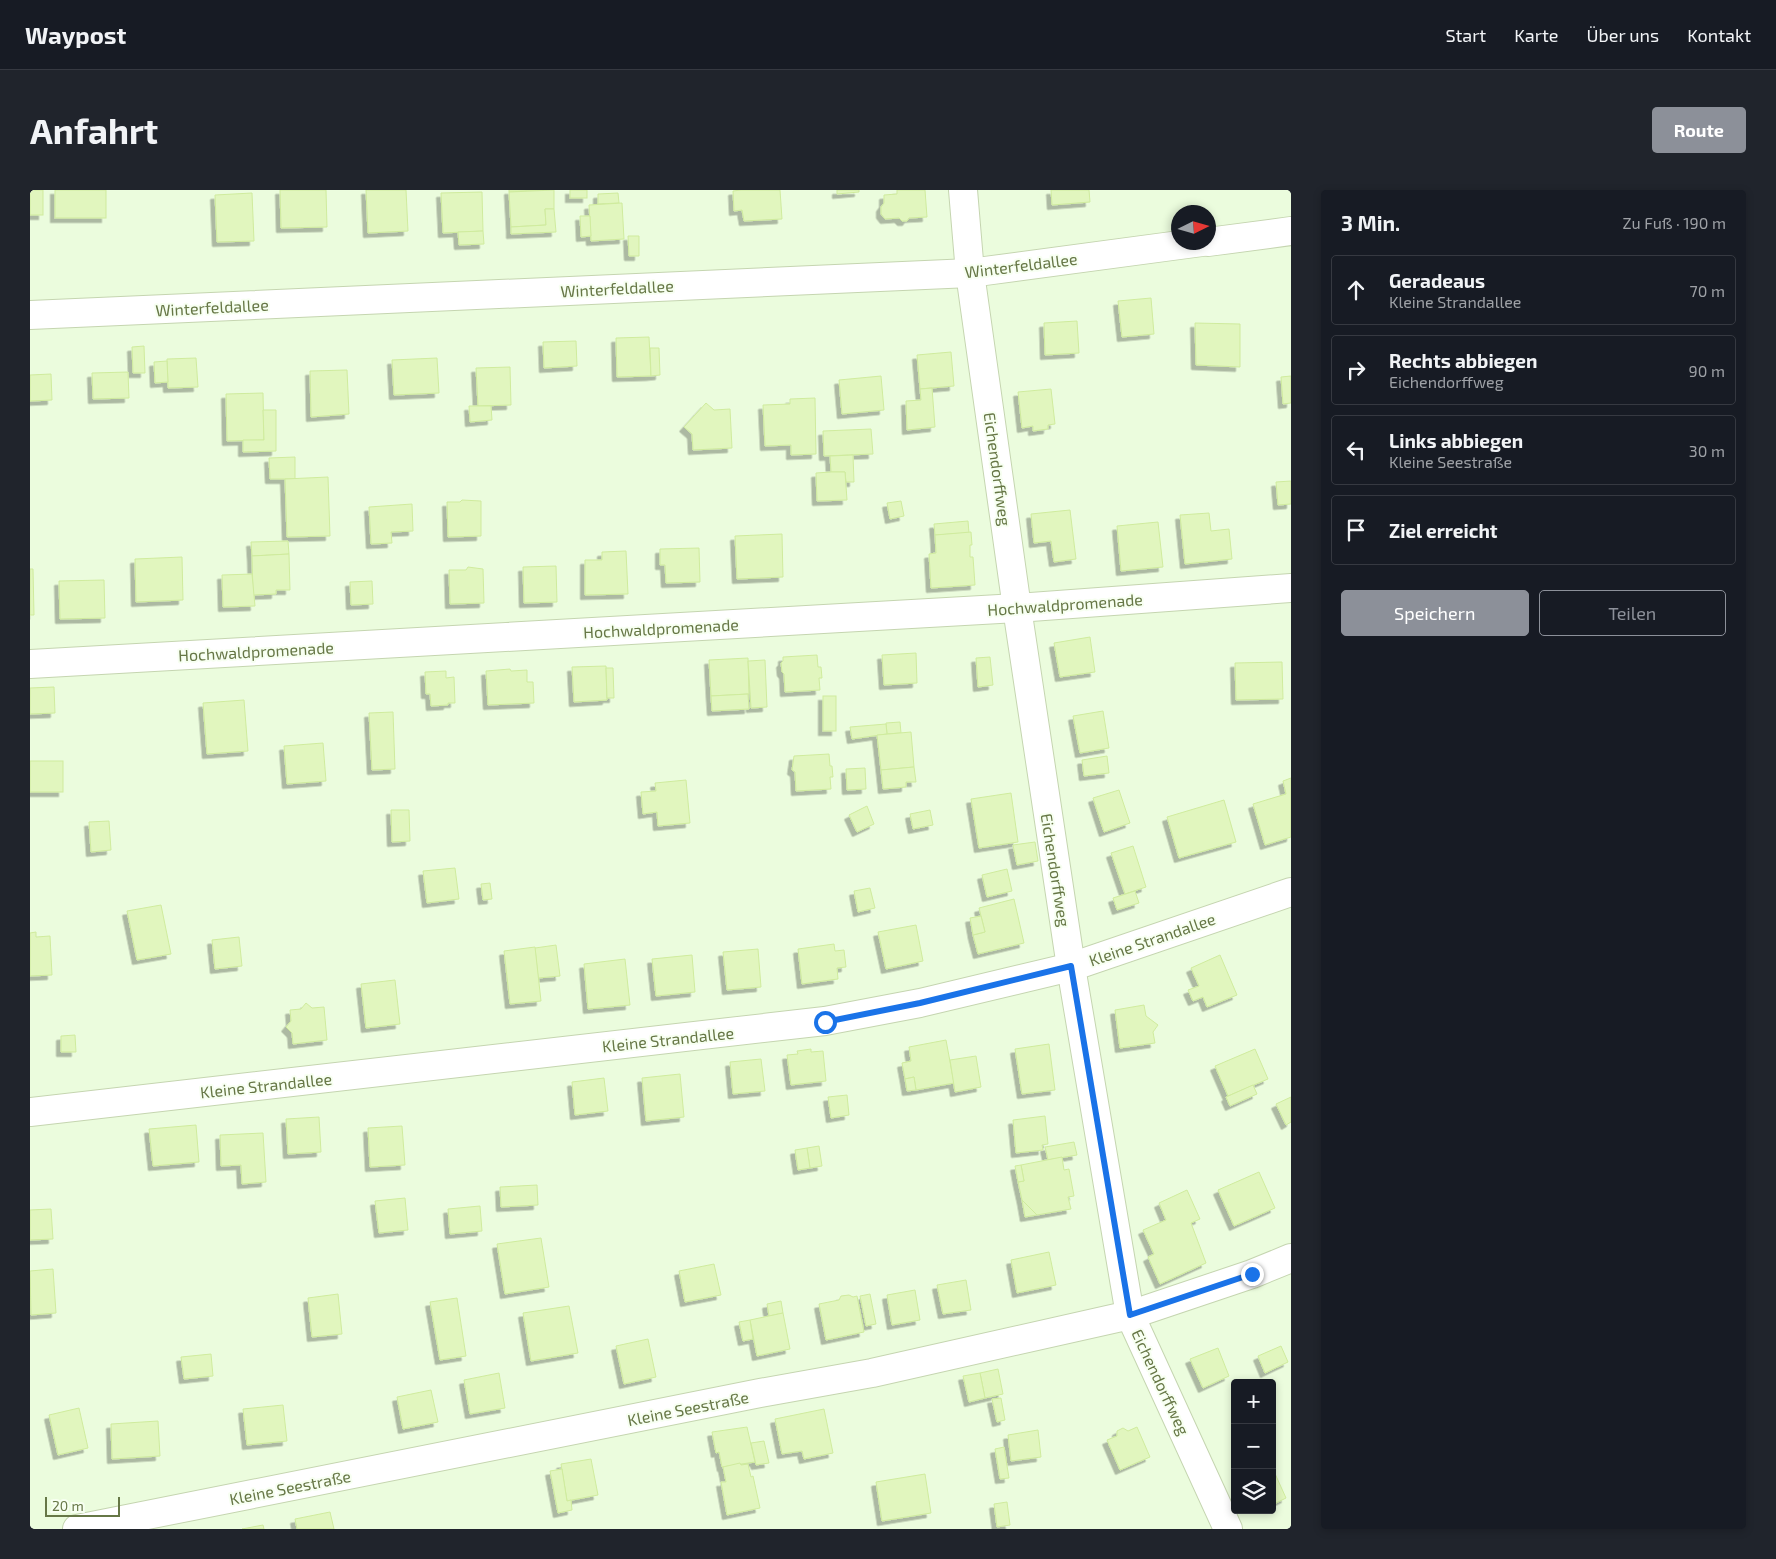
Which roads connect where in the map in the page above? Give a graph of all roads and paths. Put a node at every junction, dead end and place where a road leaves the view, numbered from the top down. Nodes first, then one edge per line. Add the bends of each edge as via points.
1 (963, 190) edge
2 (1291, 231) edge
3 (1216, 241) edge
4 (1171, 246) edge
5 (970, 273) junction
6 (30, 315) edge
7 (1291, 588) edge
8 (1017, 608) junction
9 (30, 664) edge
10 (1291, 892) edge
11 (1071, 966) junction
12 (30, 1112) edge
13 (1291, 1258) edge
14 (1130, 1315) junction
15 (77, 1529) edge
16 (1228, 1529) edge

1 - 5 street, Eichendorffweg
2 - 3 street
4 - 5 street, Winterfeldallee
5 - 6 street, Winterfeldallee
5 - 8 street, Eichendorffweg
7 - 8 street, Hochwaldpromenade
8 - 9 street, Hochwaldpromenade
8 - 11 street, Eichendorffweg
10 - 11 street, Kleine Strandallee
11 - 12 street, Kleine Strandallee via 920,1003 825,1022
11 - 14 street, Eichendorffweg
13 - 14 street, Kleine Seestraße
14 - 15 street, Kleine Seestraße via 872,1373
14 - 16 street, Eichendorffweg

